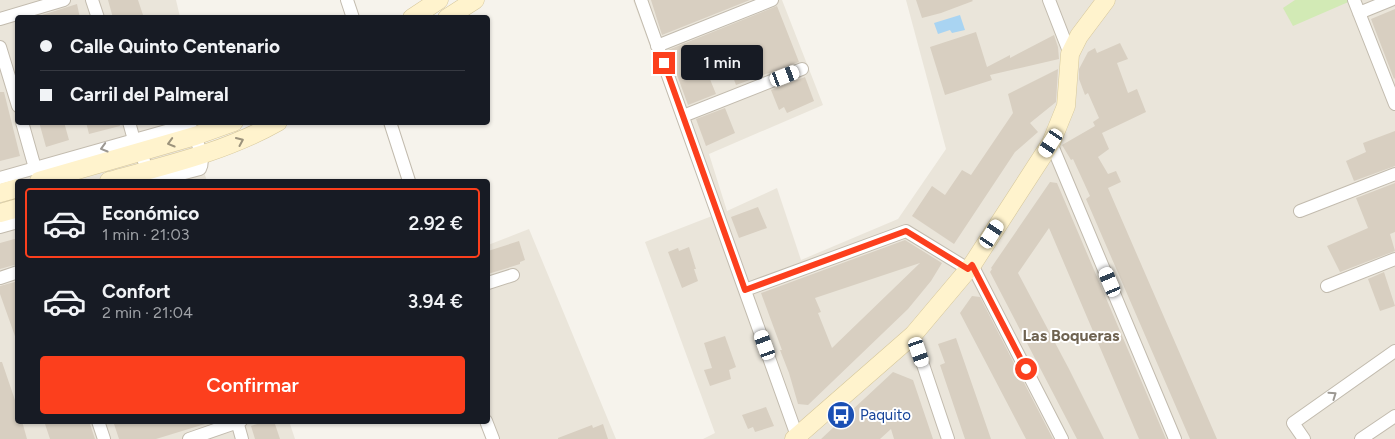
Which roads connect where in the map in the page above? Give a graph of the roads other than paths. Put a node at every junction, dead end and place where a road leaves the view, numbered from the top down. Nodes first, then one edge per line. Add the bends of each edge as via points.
1 (64, 0) edge
2 (92, 0) edge
3 (347, 0) edge
4 (439, 0) edge
5 (474, 0) edge
6 (641, 0) edge
7 (772, 0) edge
8 (1049, 0) edge
9 (1106, 0) edge
10 (1354, 0) edge
11 (1391, 0) edge
12 (1359, 13) junction
13 (97, 15) edge
14 (352, 15) edge
15 (416, 15) edge
16 (452, 15) edge
17 (0, 19) edge
18 (0, 46) edge
19 (658, 46) junction
20 (1070, 54) junction
21 (802, 69) dead end
22 (1392, 87) edge
23 (15, 96) edge
24 (1395, 104) edge
25 (683, 116) junction
26 (23, 125) edge
27 (130, 125) edge
28 (226, 125) edge
29 (272, 125) edge
30 (391, 125) edge
31 (195, 136) junction
32 (1051, 143) junction
33 (137, 146) junction
34 (201, 154) junction
35 (1395, 174) edge
36 (37, 175) edge
37 (0, 178) edge
38 (152, 178) edge
39 (138, 179) edge
40 (408, 179) edge
41 (15, 189) edge
42 (0, 193) edge
43 (15, 209) edge
44 (1300, 211) dead end
45 (0, 213) edge
46 (15, 223) edge
47 (0, 227) edge
48 (1395, 259) edge
49 (970, 267) junction
50 (15, 273) edge
51 (513, 275) dead end
52 (0, 278) edge
53 (490, 282) edge
54 (1328, 286) dead end
55 (745, 290) junction
56 (913, 335) junction
57 (1395, 351) edge
58 (1395, 416) edge
59 (99, 424) edge
60 (232, 424) edge
61 (238, 424) edge
62 (487, 424) edge
63 (214, 430) edge
64 (796, 438) edge
65 (104, 439) edge
66 (189, 439) edge
67 (242, 439) edge
68 (493, 439) edge
69 (948, 439) edge
70 (1062, 439) edge
71 (1175, 439) edge
72 (1304, 439) edge
73 (1362, 439) edge

1 - 17 street
2 - 13 street
3 - 14 street
4 - 15 street
5 - 16 street
6 - 19 street
7 - 19 street
8 - 20 street
9 - 20 street
10 - 12 street
11 - 12 street
12 - 22 street
18 - 23 street
19 - 25 street
20 - 32 street via 1066,106
21 - 25 street
22 - 24 street
25 - 55 street
26 - 36 street
27 - 33 street
28 - 31 street
34 -> 29 street via 239,142
30 - 40 street
31 -> 33 street
31 - 34 street
32 - 49 street
32 - 71 street
33 -> 36 street
33 - 38 street
34 - 38 street
35 - 44 street
36 - 37 street
38 - 39 street
41 - 42 street
43 - 45 street
46 - 47 street
48 - 54 street
49 - 55 street via 906,231
49 - 56 street
49 - 70 street
50 - 52 street
51 - 53 street
55 - 64 street
56 - 64 street
56 - 69 street
72 -> 57 street via 1293,423
58 - 73 street
59 - 65 street
60 - 63 street
61 - 67 street
62 - 68 street
63 - 66 street

